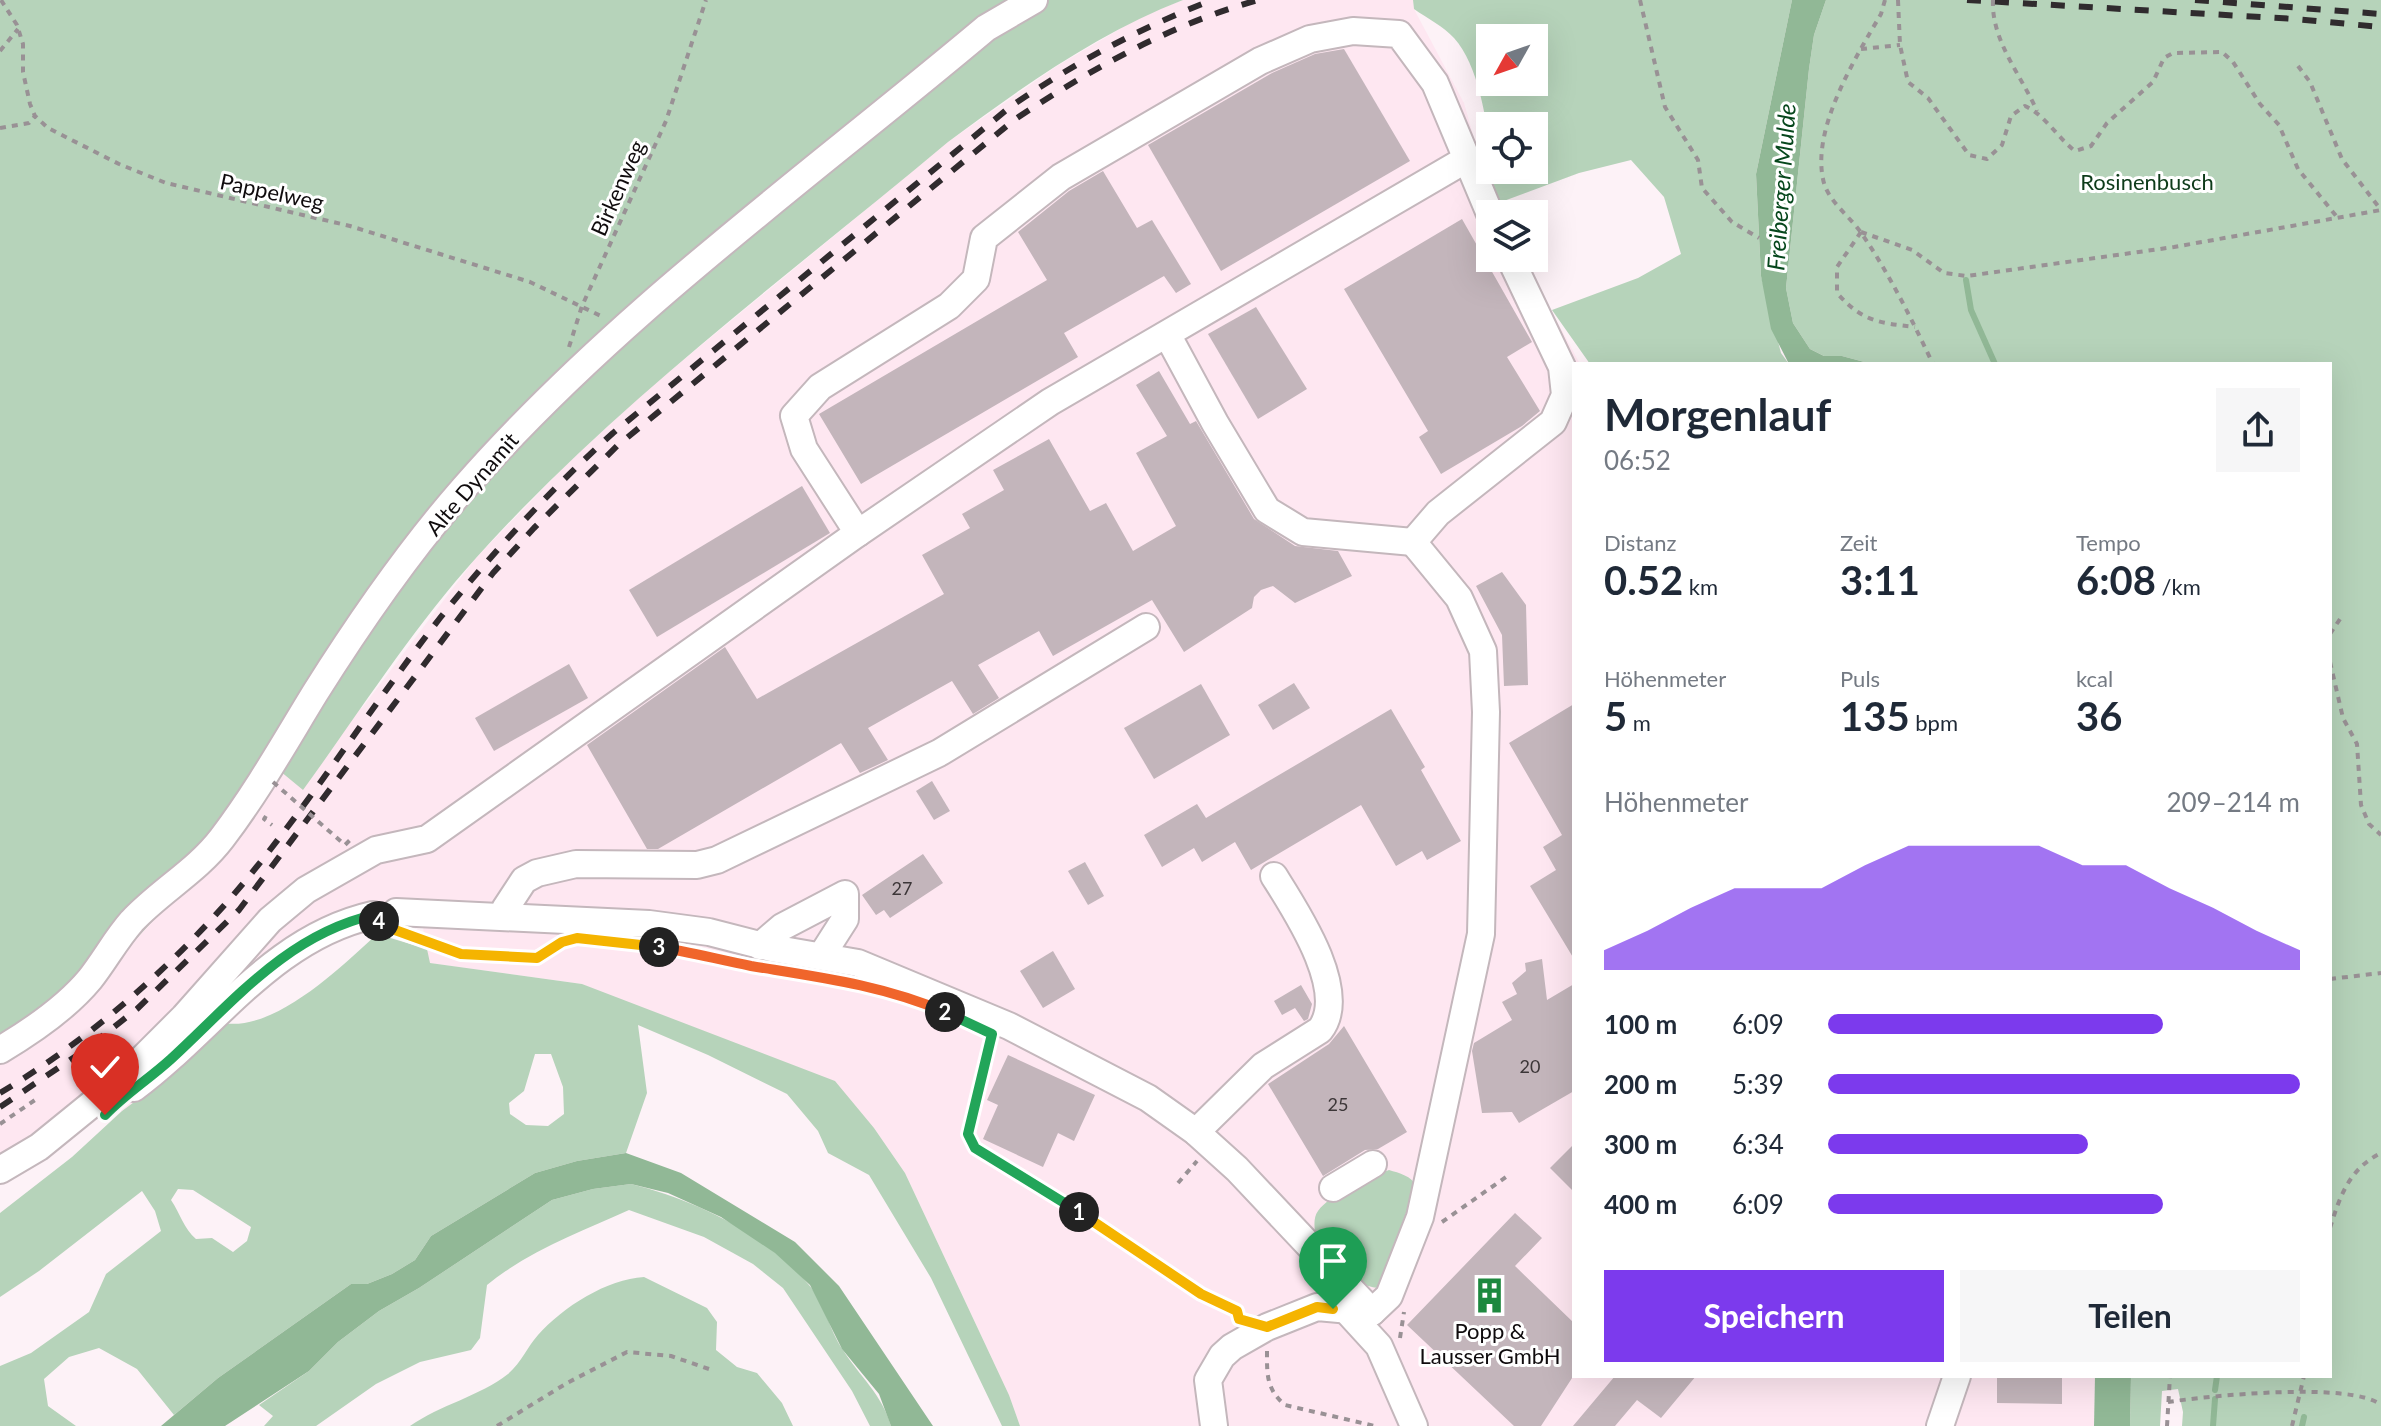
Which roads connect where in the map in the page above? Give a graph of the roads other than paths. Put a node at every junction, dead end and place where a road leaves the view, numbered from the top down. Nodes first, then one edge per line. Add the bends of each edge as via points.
1 (1034, 0) edge
2 (1465, 160) junction
3 (1484, 200) edge
4 (1517, 272) edge
5 (1168, 336) junction
6 (858, 533) junction
7 (1413, 542) junction
8 (1146, 627) dead end
9 (1274, 876) dead end
10 (506, 917) junction
11 (760, 946) junction
12 (822, 955) junction
13 (0, 1050) edge
14 (65, 1128) junction
15 (1193, 1141) junction
16 (1373, 1164) dead end
17 (0, 1170) edge
18 (1333, 1188) dead end
19 (1359, 1312) junction
20 (1239, 1319) road end
21 (1267, 1327) junction
22 (1956, 1378) edge
23 (1214, 1426) edge
24 (1414, 1426) edge
25 (1940, 1426) edge

1 - 13 street, Alte Dynamit via 986,28 624,328 486,463 408,557 220,841 133,920 66,1004
2 - 3 street
2 - 5 street
2 - 6 street via 1435,83 1399,34 1353,31 1310,39 1260,61 1061,177 984,238 976,279 949,306 820,387 794,416 804,449
4 - 7 street via 1562,367 1565,395 1553,422 1438,513
5 - 6 street via 1050,402
5 - 7 street via 1267,510 1303,532
6 - 14 street via 427,839 376,850 306,890 270,920 155,1048
7 - 19 street via 1459,598 1483,651 1481,934 1420,1217 1389,1296
8 - 10 street via 939,753 717,860 697,865 576,864 537,873 524,880 505,909
9 - 15 street via 1328,982 1326,1022 1263,1066
10 - 11 street via 649,924
10 - 14 street via 384,914 339,923 233,997 105,1115 81,1129
11 - 12 street
11 - 12 street via 782,927 845,894 845,919
12 - 15 street via 858,963 1009,1026 1148,1098
14 - 17 street
15 - 19 street via 1258,1190
16 - 18 street
19 - 21 street via 1317,1307
19 - 24 street
20 - 21 street
21 - 23 street via 1232,1347 1215,1367 1207,1390
22 - 25 street

